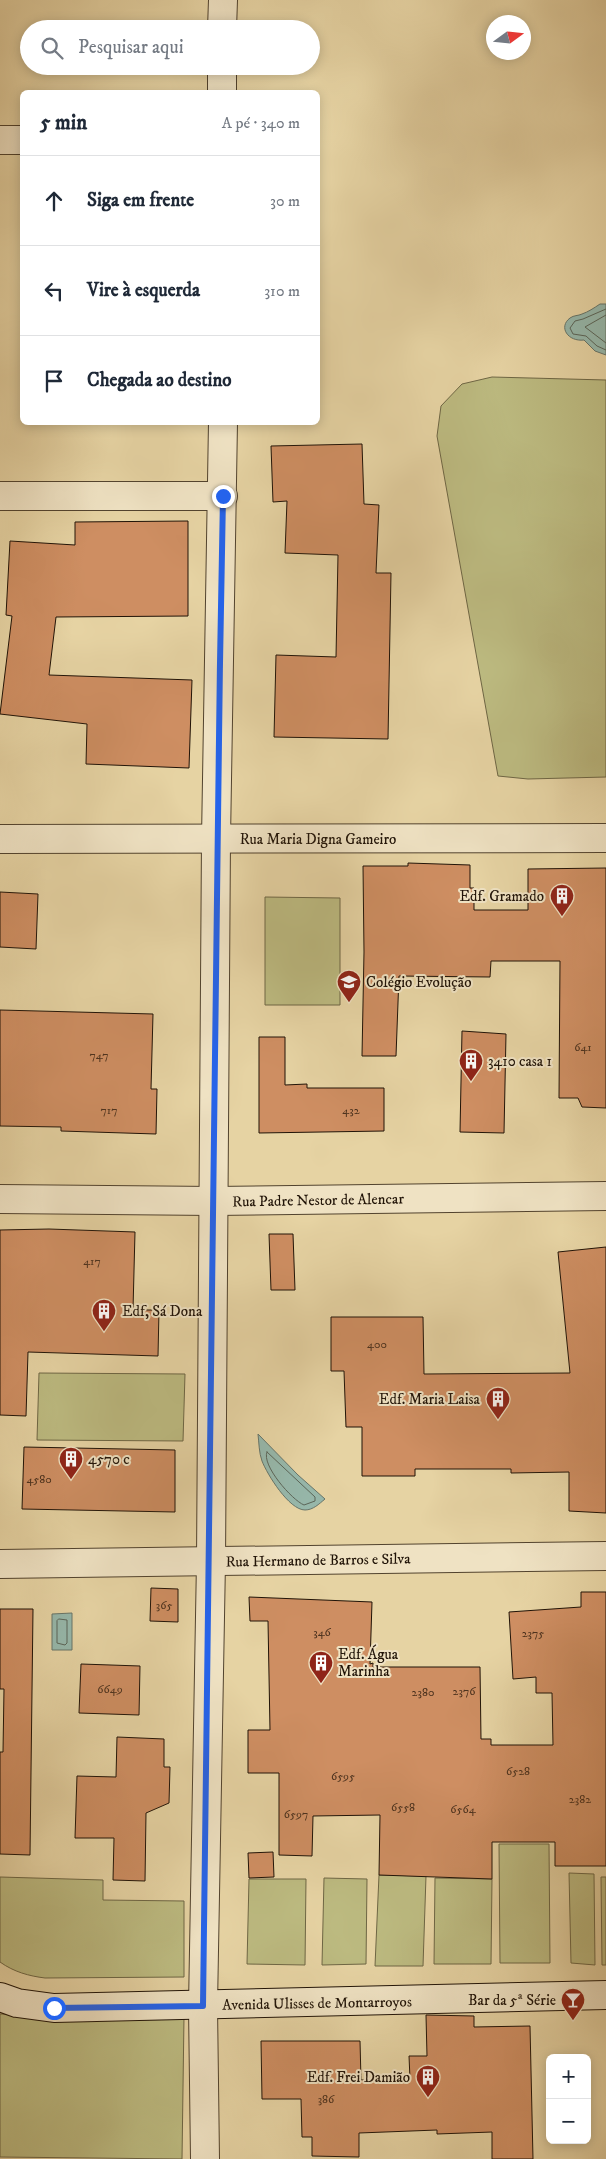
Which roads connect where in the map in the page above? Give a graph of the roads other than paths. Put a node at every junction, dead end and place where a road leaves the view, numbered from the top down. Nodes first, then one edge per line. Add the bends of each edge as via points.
1 (223, 0) edge
2 (222, 20) edge
3 (222, 75) edge
4 (222, 90) edge
5 (0, 140) edge
6 (20, 140) edge
7 (223, 425) edge
8 (0, 496) edge
9 (223, 496) junction
10 (606, 838) edge
11 (0, 839) edge
12 (216, 839) junction
13 (606, 1196) edge
14 (0, 1199) edge
15 (214, 1201) junction
16 (606, 1556) edge
17 (211, 1561) junction
18 (0, 1564) edge
19 (606, 1996) edge
20 (0, 1997) edge
21 (203, 2006) junction
22 (205, 2159) edge

1 - 2 street
3 - 4 street
5 - 6 street
7 - 9 street
8 - 9 street
9 - 12 street
10 - 12 street, Rua Maria Digna Gameiro
11 - 12 street, Rua Maria Digna Gameiro
12 - 15 street
13 - 15 street, Rua Padre Nestor de Alencar
14 - 15 street, Rua Padre Nestor de Alencar
15 - 17 street
16 - 17 street, Rua Hermano de Barros e Silva
17 - 18 street, Rua Hermano de Barros e Silva
17 - 21 street
19 - 21 street, Avenida Ulisses de Montarroyos
20 - 21 street, Avenida Ulisses de Montarroyos via 54,2008
21 - 22 street

